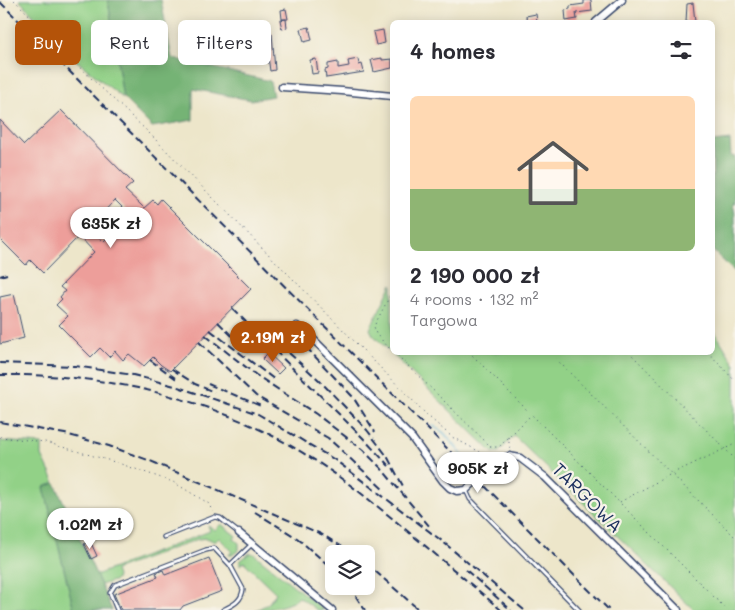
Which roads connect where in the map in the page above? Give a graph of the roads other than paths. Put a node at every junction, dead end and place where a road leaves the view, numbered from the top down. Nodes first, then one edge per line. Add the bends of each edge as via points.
1 (622, 0) edge
2 (598, 20) edge
3 (282, 87) dead end
4 (390, 96) edge
5 (297, 326) dead end
6 (466, 490) junction
7 (239, 533) joint
8 (164, 537) dead end
9 (252, 544) junction
10 (230, 565) junction
11 (117, 610) edge
12 (223, 610) edge
13 (332, 610) edge
14 (579, 610) edge
15 (678, 610) edge

1 - 2 street
3 - 4 street
5 - 6 street via 412,438 443,481 453,490
6 - 14 lane via 470,499
6 - 15 street, TARGOWA via 499,459 509,456 520,458 545,477
7 - 8 lane via 215,517
7 - 9 street
9 - 10 lane
9 - 13 street
10 - 11 lane via 214,548 115,585 110,593
10 - 12 lane via 242,585 242,595 233,606

